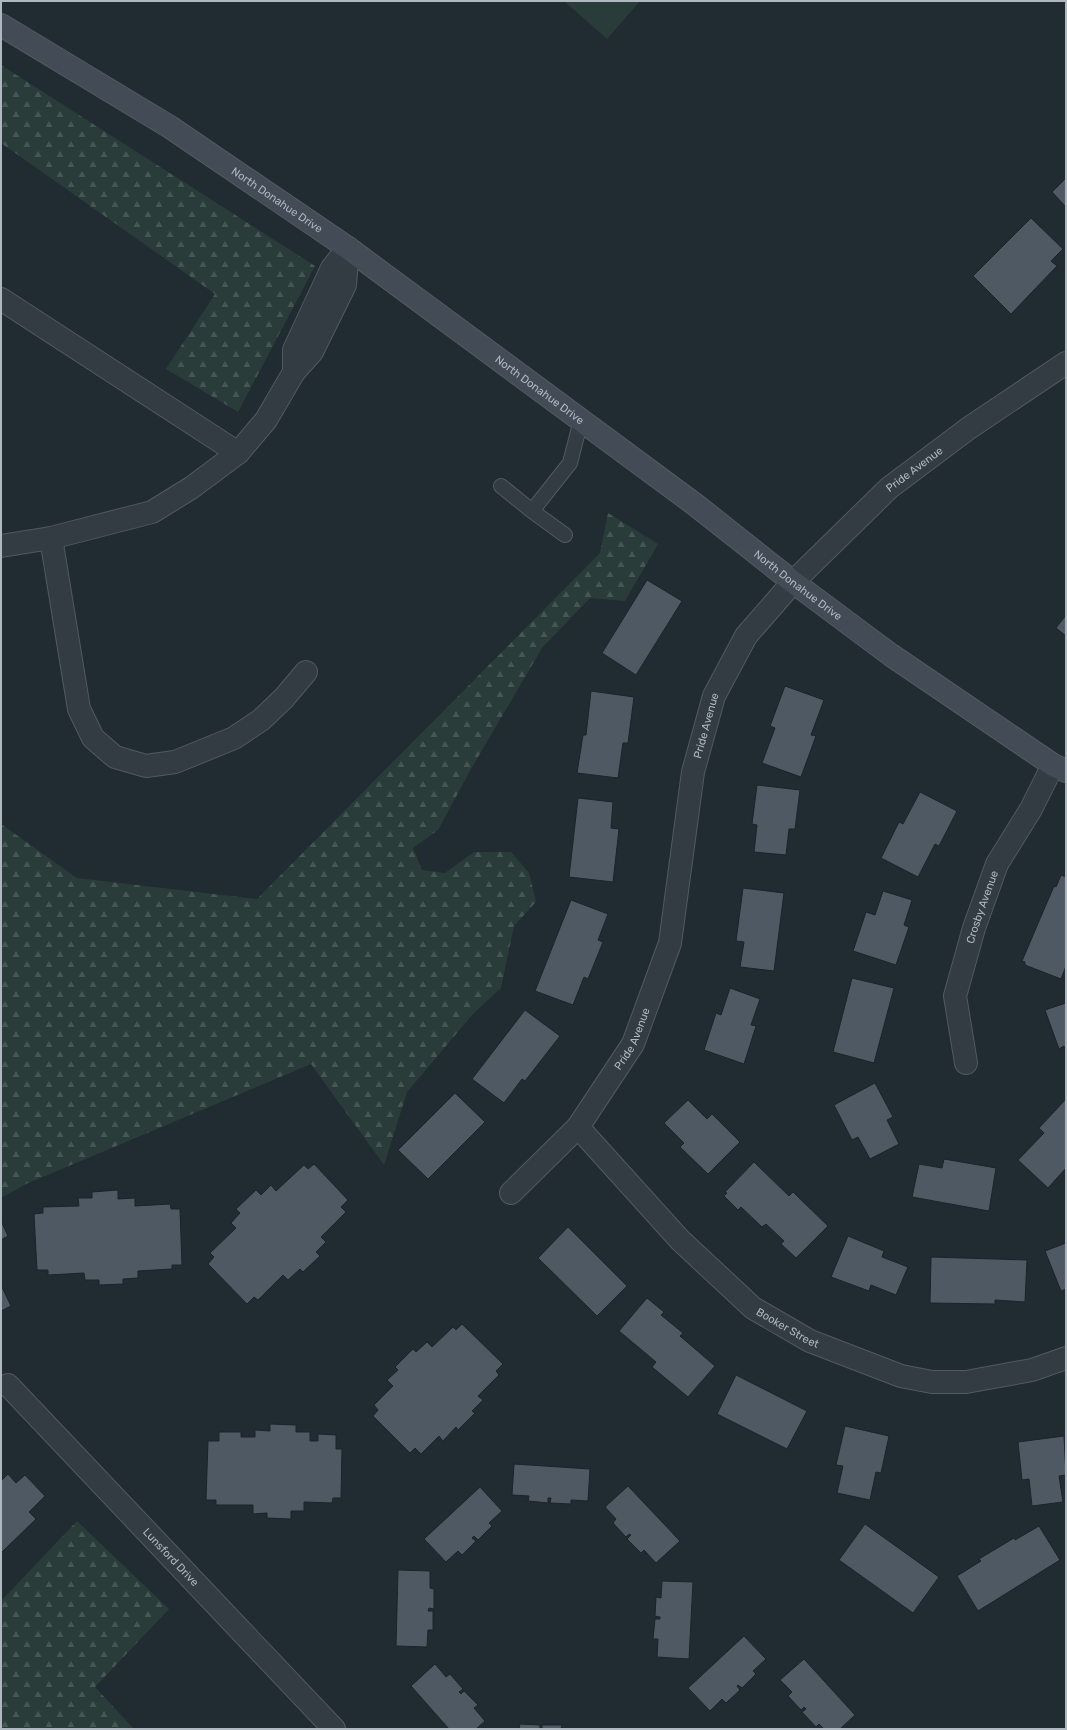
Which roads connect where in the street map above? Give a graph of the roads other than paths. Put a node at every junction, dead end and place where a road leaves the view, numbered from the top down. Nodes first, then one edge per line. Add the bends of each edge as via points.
1 (1, 25) edge
2 (348, 248) junction
3 (1, 299) edge
4 (1066, 363) edge
5 (581, 420) junction
6 (238, 453) junction
7 (501, 486) dead end
8 (532, 511) junction
9 (565, 535) dead end
10 (51, 538) junction
11 (1, 546) edge
12 (793, 582) junction
13 (306, 672) dead end
14 (1060, 768) edge
15 (966, 1063) dead end
16 (578, 1127) junction
17 (512, 1192) dead end
18 (1066, 1358) edge
19 (8, 1385) dead end
20 (334, 1729) edge

1 - 2 street, North Donahue Drive via 170,127
2 - 5 street, North Donahue Drive
2 - 6 street via 332,268 294,350 294,372 266,420
3 - 6 street
4 - 12 street, Pride Avenue via 969,428 889,488
5 - 8 lane via 570,463
5 - 12 street, North Donahue Drive via 697,506
6 - 10 street via 191,488 152,512
7 - 8 lane
8 - 9 lane
10 - 11 street
10 - 13 street via 79,709 93,738 115,758 146,766 175,762 234,738 266,715
12 - 14 street, North Donahue Drive via 891,655
12 - 16 street, Pride Avenue via 746,636 714,696 693,772 670,943 633,1044
14 - 15 street, Crosby Avenue via 997,864 974,928 955,996
16 - 17 street, Pride Avenue
16 - 18 street, Booker Street via 680,1240 753,1308 810,1341 900,1376 932,1382 973,1381 1032,1370
19 - 20 street, Lunsford Drive

